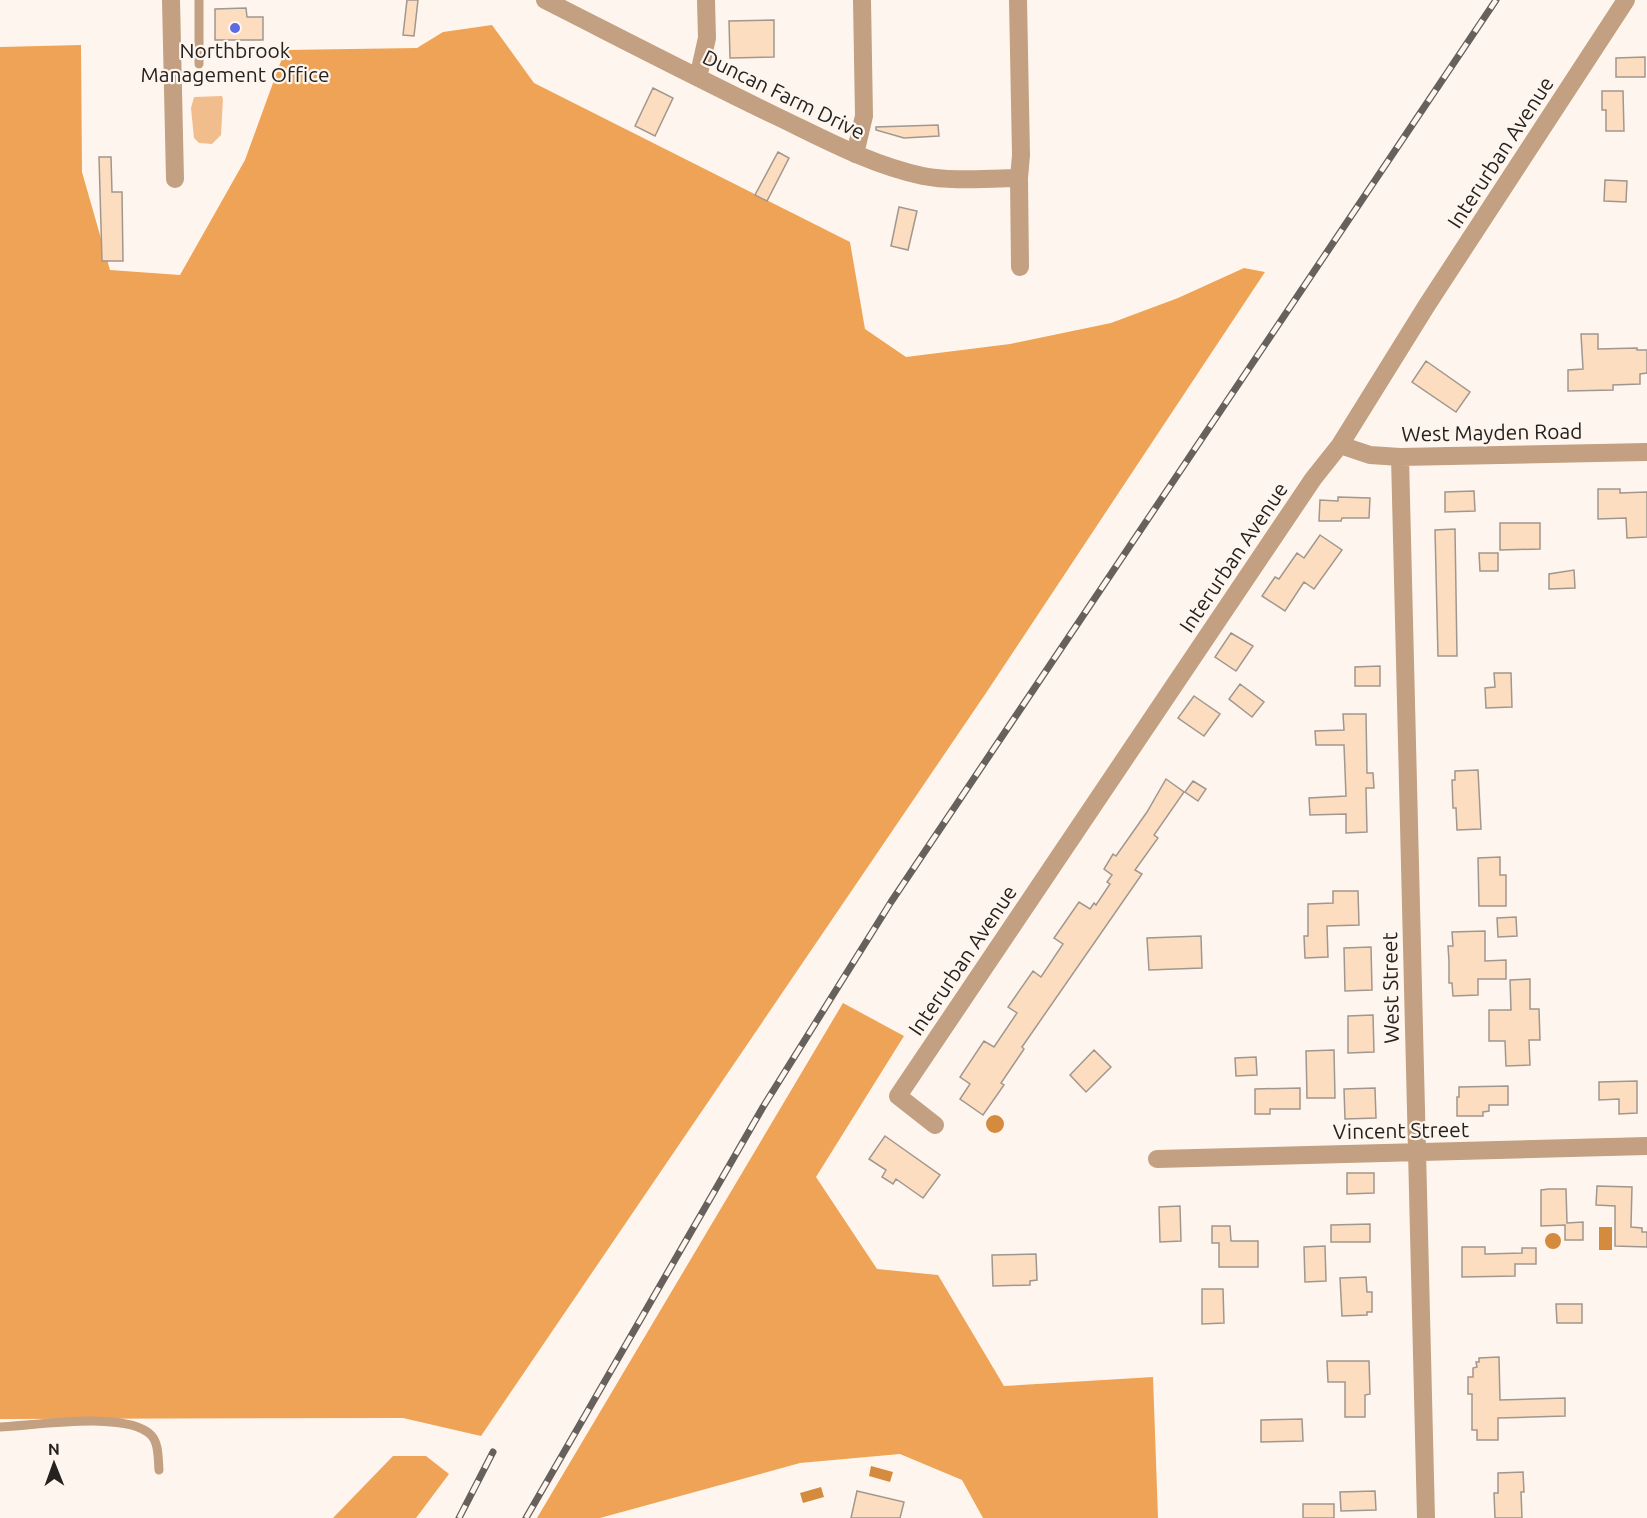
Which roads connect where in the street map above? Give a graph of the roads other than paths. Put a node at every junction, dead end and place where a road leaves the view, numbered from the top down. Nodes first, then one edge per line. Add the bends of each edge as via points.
1 (171, 0) edge
2 (200, 0) edge
3 (545, 0) edge
4 (706, 0) edge
5 (862, 0) edge
6 (1018, 0) edge
7 (1626, 0) edge
8 (199, 64) dead end
9 (698, 78) junction
10 (855, 154) junction
11 (1019, 178) junction
12 (175, 179) dead end
13 (1020, 267) dead end
14 (1340, 446) junction
15 (1647, 452) edge
16 (1400, 457) junction
17 (935, 1125) dead end
18 (1647, 1146) edge
19 (1417, 1152) junction
20 (1157, 1159) dead end
21 (0, 1427) edge
22 (159, 1470) dead end
23 (1426, 1518) edge

1 - 12 street
2 - 8 lane
3 - 9 street, Duncan Farm Drive
4 - 9 street via 707,38
5 - 10 street via 864,116
6 - 11 street
7 - 14 street, Interurban Avenue
9 - 10 street, Duncan Farm Drive
10 - 11 street, Duncan Farm Drive via 926,177
11 - 13 street
14 - 16 street, West Mayden Road via 1370,455
14 - 17 street, Interurban Avenue via 1312,479 898,1096
15 - 16 street, West Mayden Road
16 - 19 street, West Street
18 - 19 street, Vincent Street
19 - 20 street, Vincent Street
19 - 23 street, West Street
21 - 22 lane via 107,1420 136,1426 152,1435

